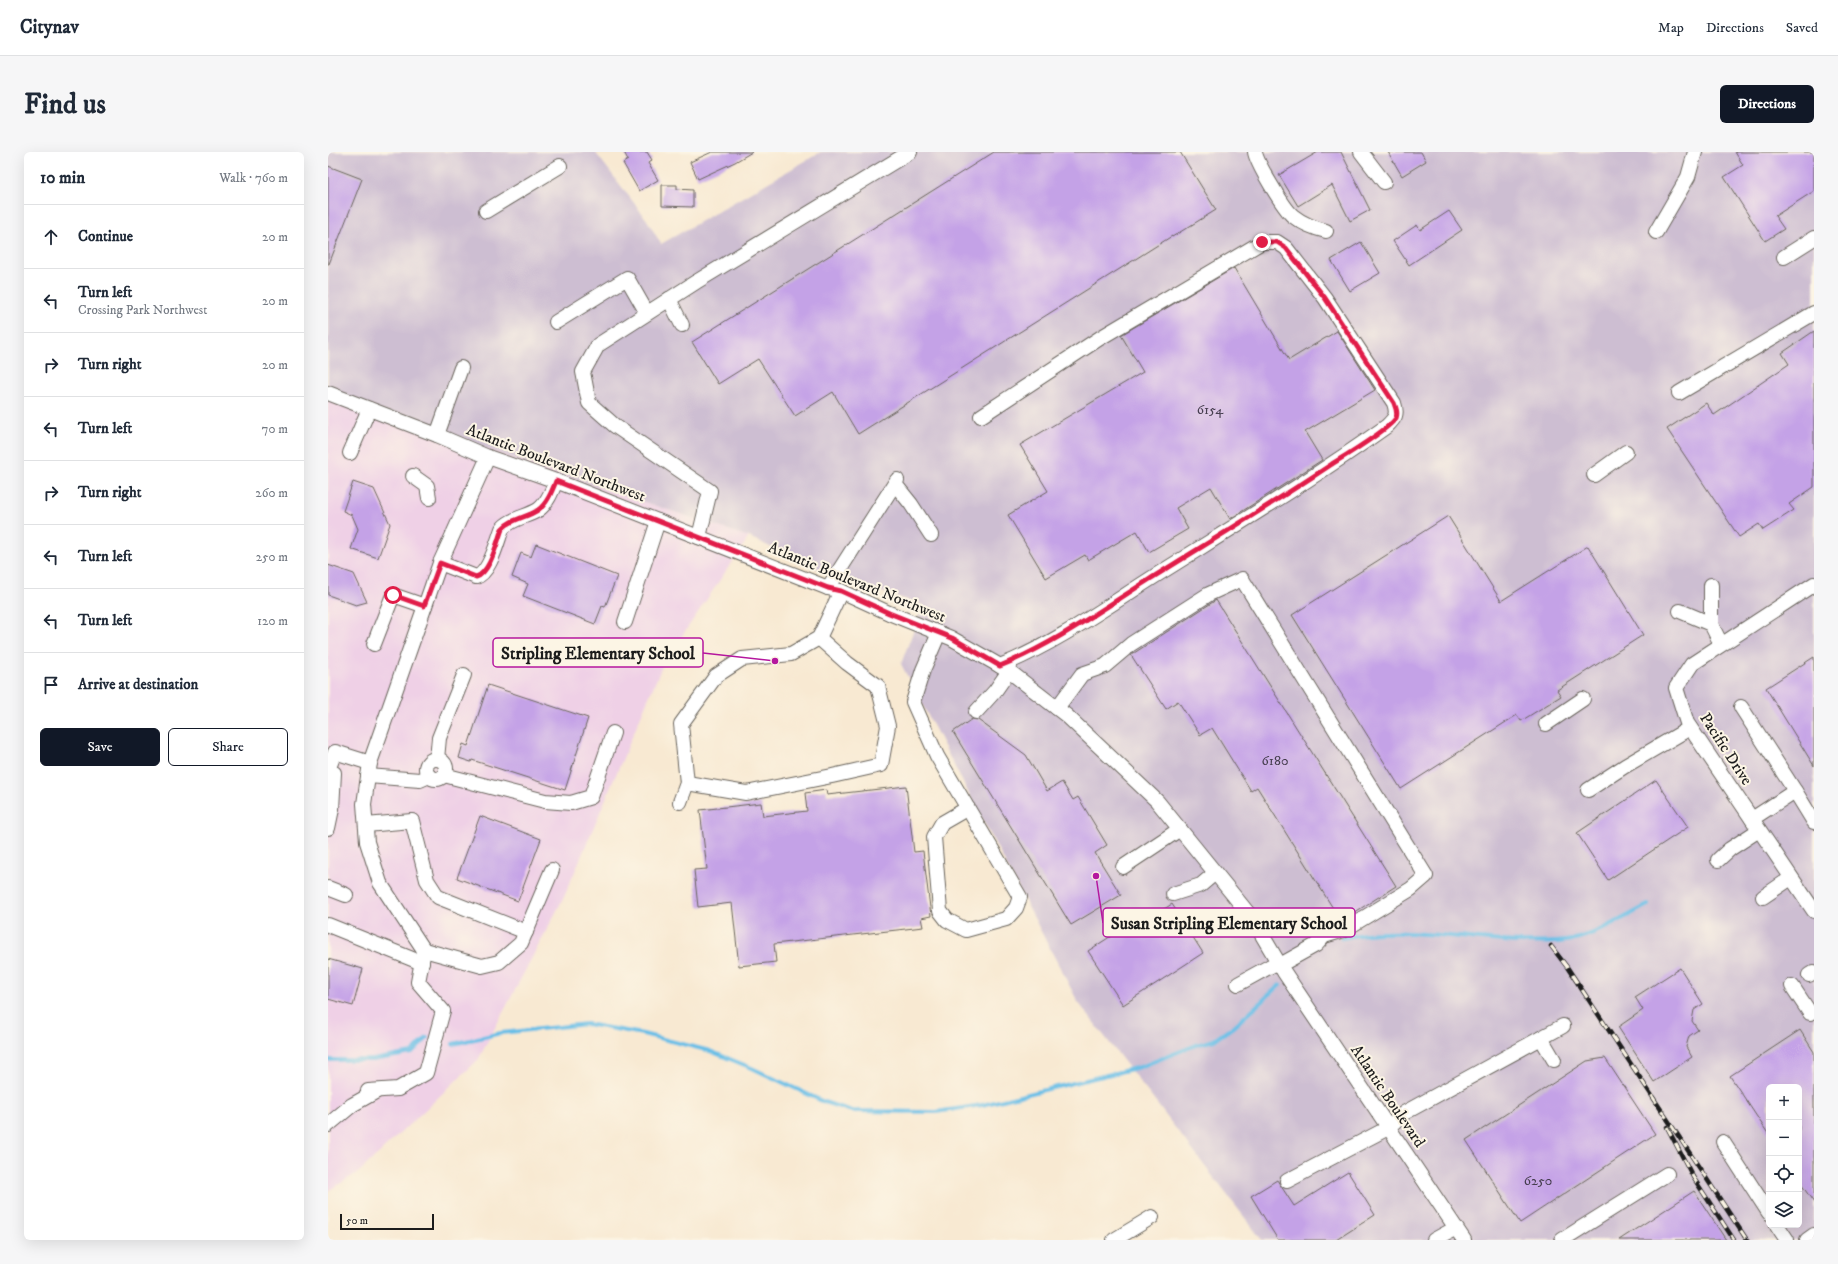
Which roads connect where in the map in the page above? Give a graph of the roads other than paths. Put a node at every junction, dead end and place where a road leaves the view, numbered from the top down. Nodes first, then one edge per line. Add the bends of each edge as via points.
1 (910, 152) edge
2 (1255, 152) edge
3 (1361, 152) edge
4 (1694, 152) edge
5 (560, 166) dead end
6 (1384, 182) dead end
7 (486, 211) dead end
8 (1326, 231) dead end
9 (1656, 232) dead end
10 (1814, 238) edge
11 (1784, 257) dead end
12 (669, 299) junction
13 (1814, 313) edge
14 (647, 314) junction
15 (556, 322) dead end
16 (682, 325) dead end
17 (461, 368) dead end
18 (1679, 393) dead end
19 (328, 394) edge
20 (369, 409) junction
21 (981, 416) dead end
22 (437, 435) junction
23 (1626, 452) dead end
24 (350, 453) dead end
25 (488, 457) junction
26 (1594, 475) dead end
27 (413, 476) dead end
28 (556, 481) junction
29 (429, 498) dead end
30 (658, 521) junction
31 (931, 535) dead end
32 (698, 537) junction
33 (440, 563) junction
34 (1814, 584) edge
35 (1711, 585) dead end
36 (834, 590) junction
37 (424, 606) junction
38 (1680, 611) dead end
39 (625, 622) dead end
40 (1711, 624) junction
41 (939, 633) junction
42 (819, 638) junction
43 (374, 644) dead end
44 (1721, 644) junction
45 (1005, 668) junction
46 (464, 675) dead end
47 (1583, 699) dead end
48 (1741, 707) dead end
49 (1057, 708) junction
50 (976, 712) dead end
51 (1546, 724) dead end
52 (1690, 728) junction
53 (613, 733) dead end
54 (437, 759) junction
55 (369, 769) junction
56 (328, 770) edge
57 (444, 775) junction
58 (429, 776) junction
59 (687, 783) junction
60 (1588, 790) dead end
61 (1795, 791) junction
62 (680, 802) dead end
63 (968, 808) junction
64 (1814, 822) edge
65 (366, 825) junction
66 (1756, 825) junction
67 (328, 828) edge
68 (1180, 829) junction
69 (1718, 860) dead end
70 (1123, 867) dead end
71 (552, 870) dead end
72 (1215, 873) junction
73 (1792, 878) junction
74 (328, 888) edge
75 (1173, 894) dead end
76 (346, 895) dead end
77 (1763, 897) dead end
78 (1814, 911) edge
79 (328, 925) edge
80 (526, 932) junction
81 (423, 956) junction
82 (1281, 966) junction
83 (1238, 984) dead end
84 (1792, 986) dead end
85 (1810, 1013) dead end
86 (1563, 1026) dead end
87 (1541, 1038) junction
88 (1554, 1060) dead end
89 (328, 1125) edge
90 (1388, 1128) junction
91 (1723, 1142) dead end
92 (1667, 1174) dead end
93 (1287, 1181) dead end
94 (1766, 1208) edge
95 (1152, 1217) dead end
96 (1779, 1228) edge
97 (1460, 1234) edge
98 (1814, 1235) edge
99 (1114, 1240) edge
100 (1434, 1240) edge
101 (1562, 1240) edge
102 (1787, 1240) edge
103 (1807, 1240) edge

1 - 12 street
2 - 8 street via 1256,158 1291,215 1309,226
3 - 6 street
4 - 9 street via 1688,177
5 - 7 street
10 - 11 street
12 - 14 street
12 - 16 street
13 - 18 street
14 - 15 street via 627,278
14 - 32 street via 598,345 583,372 589,403 615,426 710,491
17 - 22 street
19 - 20 street, Atlantic Boulevard Northwest
20 - 22 street, Atlantic Boulevard Northwest
20 - 24 street
21 - 45 street via 1100,338 1262,242 1269,241 1277,242 1286,248 1325,298 1391,397 1397,411 1396,417 1387,426 1285,496 1068,632
22 - 25 street, Atlantic Boulevard Northwest
23 - 26 street
25 - 28 street, Atlantic Boulevard Northwest
25 - 33 street
27 - 29 street via 427,486
28 - 30 street, Atlantic Boulevard Northwest
28 - 33 street via 539,510 506,524 502,529 487,570 481,576 476,577
30 - 32 street, Atlantic Boulevard Northwest
30 - 39 street
31 - 36 street via 896,482
32 - 36 street, Atlantic Boulevard Northwest
33 - 37 street
34 - 44 street, Pacific Drive
35 - 40 street
36 - 41 street, Atlantic Boulevard Northwest
36 - 42 street
37 - 43 street via 393,595
37 - 55 street
38 - 40 street
40 - 44 street
41 - 45 street, Atlantic Boulevard Northwest
41 - 63 street via 923,670 914,702 938,756
42 - 59 street via 791,654 742,659 716,676 681,724
42 - 59 street via 878,686 888,726 881,765 746,793
44 - 52 street, Pacific Drive via 1692,664 1676,688
45 - 49 street, Atlantic Boulevard Northwest
45 - 50 street via 995,691
46 - 54 street via 439,738
47 - 51 street
48 - 61 street
49 - 68 street, Atlantic Boulevard Northwest via 1157,801
49 - 82 street via 1082,674 1104,666 1131,644 1202,598 1242,579 1426,876 1411,889 1344,930 1324,936 1316,945
52 - 60 street
52 - 66 street, Pacific Drive
53 - 57 street via 591,797 582,801 545,801
54 - 57 street via 444,764
54 - 58 street via 431,760 427,765 426,771
55 - 56 street via 335,752
55 - 58 street via 420,780
55 - 65 street via 364,804
56 - 67 street via 334,773
57 - 58 street via 435,779
59 - 62 street
61 - 64 street
61 - 66 street
63 - 63 street via 1020,897 1016,908 1006,919 966,930 947,920 940,911 934,837 942,823
65 - 80 street via 412,821 427,880 438,897
65 - 81 street via 368,842 380,883
66 - 69 street
66 - 73 street, Pacific Drive
68 - 70 street
68 - 72 street, Atlantic Boulevard Northwest
71 - 80 street
72 - 75 street via 1201,885
72 - 82 street, Atlantic Boulevard Northwest via 1252,918
73 - 77 street
73 - 78 street, Pacific Drive
74 - 76 street
79 - 81 street
80 - 81 street via 521,943 499,962 482,966
81 - 89 street via 418,982 443,1011 426,1072 398,1089 372,1091
82 - 83 street
82 - 90 street, Atlantic Boulevard
84 - 85 street
86 - 87 street
87 - 88 street
87 - 90 street via 1404,1113
90 - 93 street
90 - 97 street, Atlantic Boulevard
91 - 94 street
92 - 101 street
95 - 99 street
96 - 102 street
97 - 100 street
98 - 103 street

